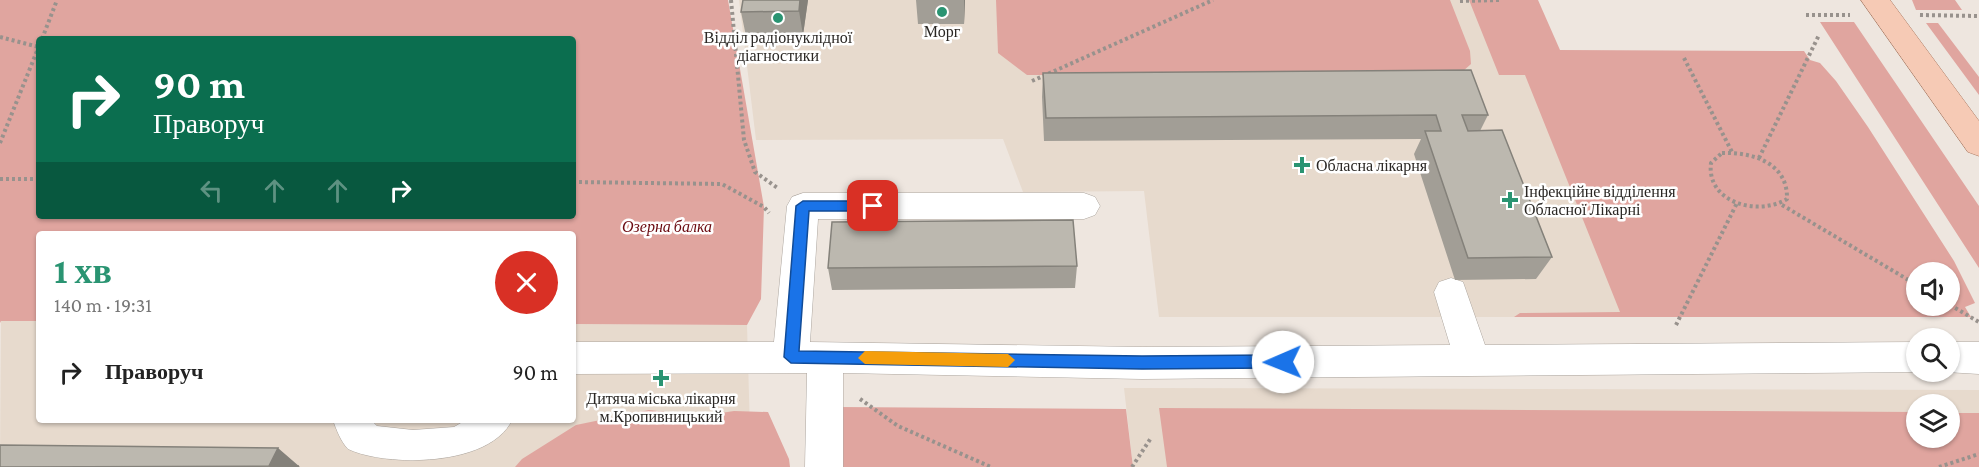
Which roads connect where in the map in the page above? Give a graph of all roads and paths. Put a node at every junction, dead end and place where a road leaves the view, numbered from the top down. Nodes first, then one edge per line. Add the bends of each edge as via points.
1 (57, 0) edge
2 (731, 0) edge
3 (1213, 0) edge
4 (1501, 0) edge
5 (1460, 1) edge
6 (1883, 4) edge
7 (1806, 15) dead end
8 (1850, 15) dead end
9 (1920, 15) dead end
10 (1977, 16) dead end
11 (1819, 35) dead end
12 (43, 36) edge
13 (0, 37) edge
14 (36, 46) edge
15 (36, 54) edge
16 (1684, 58) dead end
17 (1032, 81) dead end
18 (0, 143) edge
19 (1979, 144) edge
20 (1732, 152) junction
21 (1759, 158) junction
22 (0, 178) edge
23 (36, 179) edge
24 (576, 182) edge
25 (1737, 203) junction
26 (1782, 205) junction
27 (803, 206) junction
28 (1084, 206) dead end
29 (800, 248) junction
30 (1906, 278) edge
31 (1451, 292) dead end
32 (1960, 310) edge
33 (1979, 322) edge
34 (1676, 325) dead end
35 (808, 357) junction
36 (576, 358) edge
37 (1906, 358) edge
38 (1960, 358) edge
39 (1979, 358) edge
40 (1472, 360) junction
41 (860, 399) dead end
42 (354, 423) edge
43 (490, 423) edge
44 (1151, 438) dead end
45 (1979, 454) edge
46 (824, 467) edge
47 (991, 467) edge
48 (1132, 467) edge
49 (1939, 467) edge

1 - 12 path
2 - 27 path via 744,140 755,172
3 - 17 path
4 - 5 path
6 - 19 main road
7 - 8 path
9 - 10 path
11 - 21 path
13 - 14 path
15 - 18 path
16 - 20 path
20 - 21 path
20 - 25 path via 1714,158 1709,171 1717,188
21 - 26 path via 1780,172 1786,182 1789,191
22 - 23 path
24 - 29 path via 722,184 764,207
25 - 26 path via 1762,209
25 - 34 path
26 - 30 path
27 - 28 lane
27 - 29 lane
29 - 35 lane
31 - 40 lane
32 - 33 path
35 - 36 lane
35 - 40 lane via 1142,363
35 - 46 lane
37 - 40 lane
38 - 39 lane
41 - 47 path via 898,426
42 - 43 lane via 362,438 376,444 434,446 462,442
44 - 48 path
45 - 49 path

